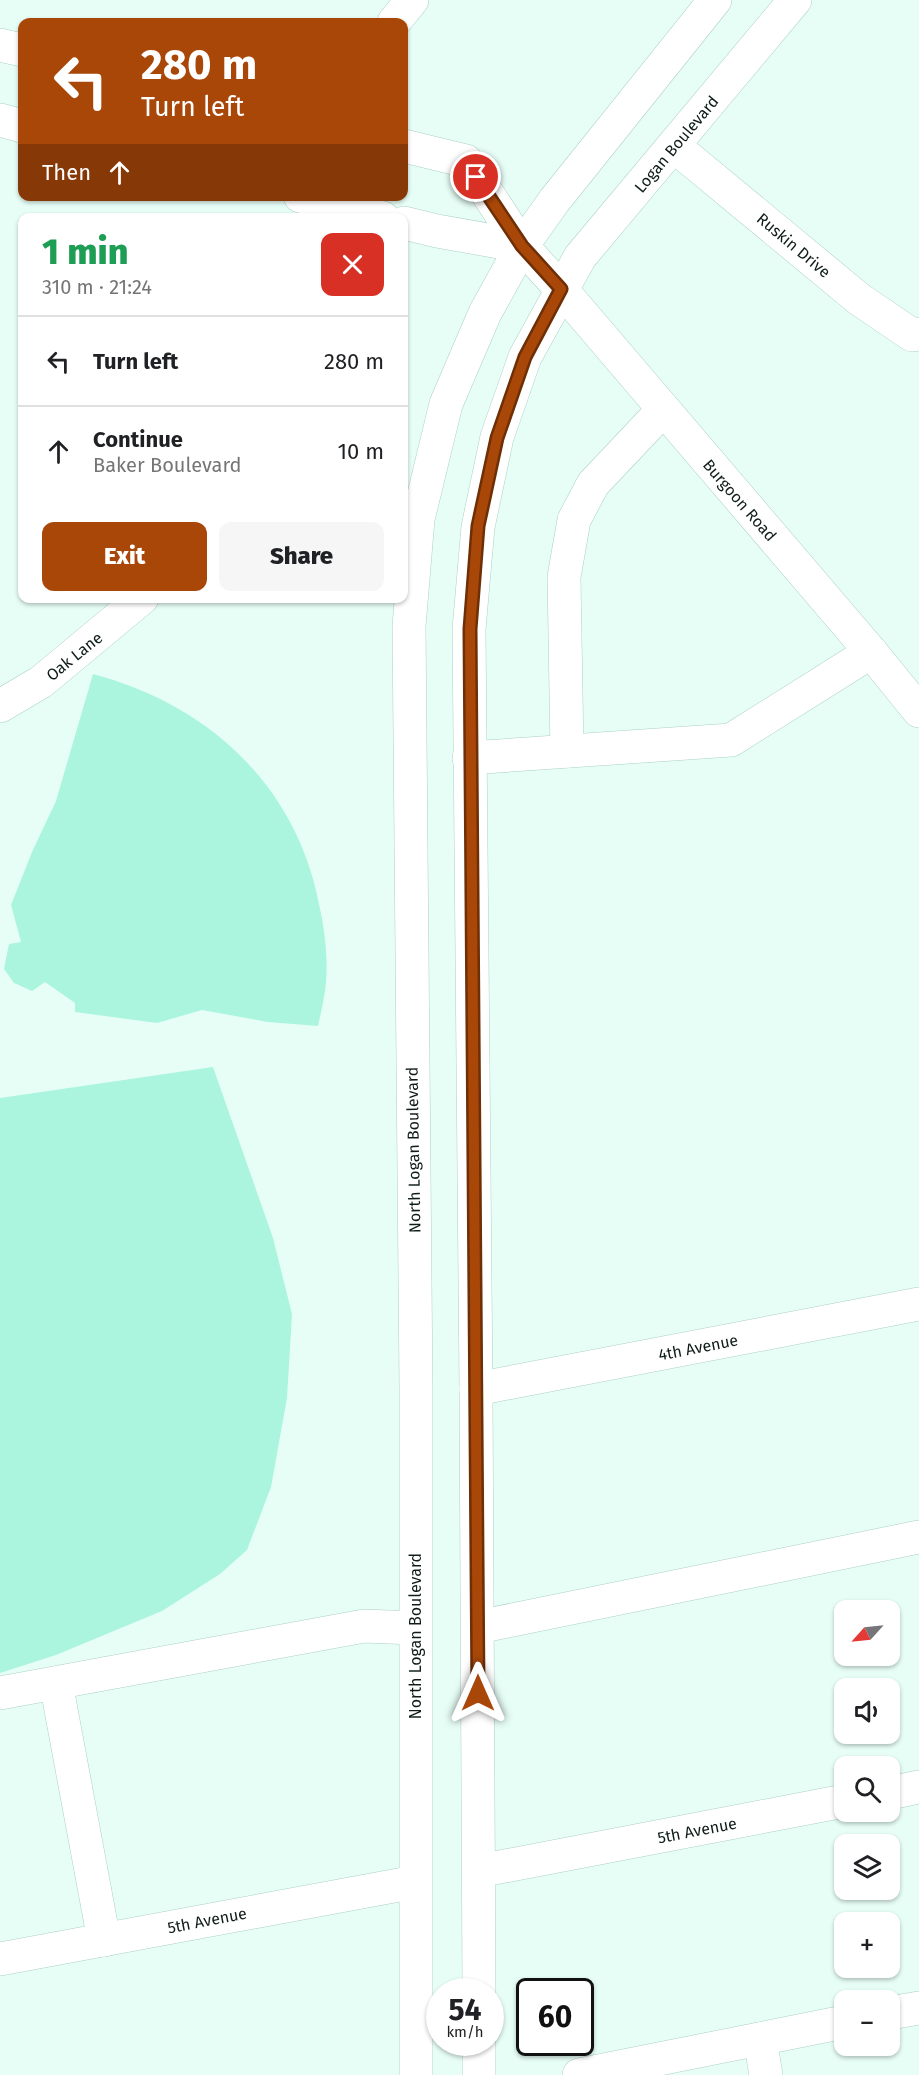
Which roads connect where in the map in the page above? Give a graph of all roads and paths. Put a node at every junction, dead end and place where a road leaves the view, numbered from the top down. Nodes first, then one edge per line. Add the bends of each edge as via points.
1 (412, 0) edge
2 (716, 0) edge
3 (795, 0) edge
4 (397, 18) edge
5 (0, 45) edge
6 (18, 49) edge
7 (0, 120) edge
8 (18, 125) edge
9 (674, 146) junction
10 (408, 147) edge
11 (322, 201) edge
12 (364, 213) edge
13 (408, 224) edge
14 (522, 246) junction
15 (561, 289) junction
16 (919, 334) edge
17 (663, 410) junction
18 (411, 519) edge
19 (136, 603) edge
20 (871, 652) junction
21 (0, 706) edge
22 (919, 711) edge
23 (567, 751) junction
24 (470, 758) junction
25 (919, 1304) edge
26 (476, 1389) junction
27 (919, 1538) edge
28 (478, 1627) junction
29 (415, 1628) junction
30 (56, 1683) junction
31 (0, 1693) edge
32 (919, 1787) edge
33 (900, 1791) edge
34 (834, 1804) edge
35 (479, 1871) junction
36 (415, 1882) junction
37 (104, 1940) junction
38 (0, 1959) edge
39 (479, 1978) edge
40 (919, 2007) edge
41 (900, 2011) edge
42 (834, 2024) edge
43 (760, 2039) junction
44 (479, 2056) edge
45 (416, 2075) edge
46 (479, 2075) edge
47 (579, 2075) edge
48 (766, 2075) edge

1 - 4 main road
2 - 14 main road via 569,181
3 - 9 main road, Logan Boulevard
5 - 6 main road
7 - 8 main road
9 - 15 main road, Logan Boulevard via 580,257
9 - 16 main road, Ruskin Drive via 859,299 912,335
10 - 14 main road, Burgoon Road via 465,161
11 - 12 main road
13 - 14 main road
14 - 15 main road, Burgoon Road
14 - 18 main road, North Logan Boulevard via 486,313 446,404
15 - 17 main road, Burgoon Road
15 - 24 main road via 525,357 497,438 478,526 470,629
17 - 20 main road, Burgoon Road
17 - 23 main road via 592,484 574,520 564,577
18 - 29 main road, North Logan Boulevard
19 - 21 main road, Oak Lane via 41,682
20 - 22 main road, Burgoon Road
20 - 23 main road via 731,740
23 - 24 main road
24 - 26 main road
25 - 26 main road, 4th Avenue
26 - 28 main road
27 - 28 main road
28 - 35 main road
29 - 30 main road via 364,1626
29 - 36 main road, North Logan Boulevard
30 - 31 main road
30 - 37 main road
32 - 33 main road
34 - 35 main road, 5th Avenue
35 - 39 main road
36 - 37 main road, 5th Avenue
36 - 45 main road, North Logan Boulevard
37 - 38 main road, 5th Avenue
40 - 41 main road
42 - 43 main road
43 - 47 main road
43 - 48 main road
44 - 46 main road

